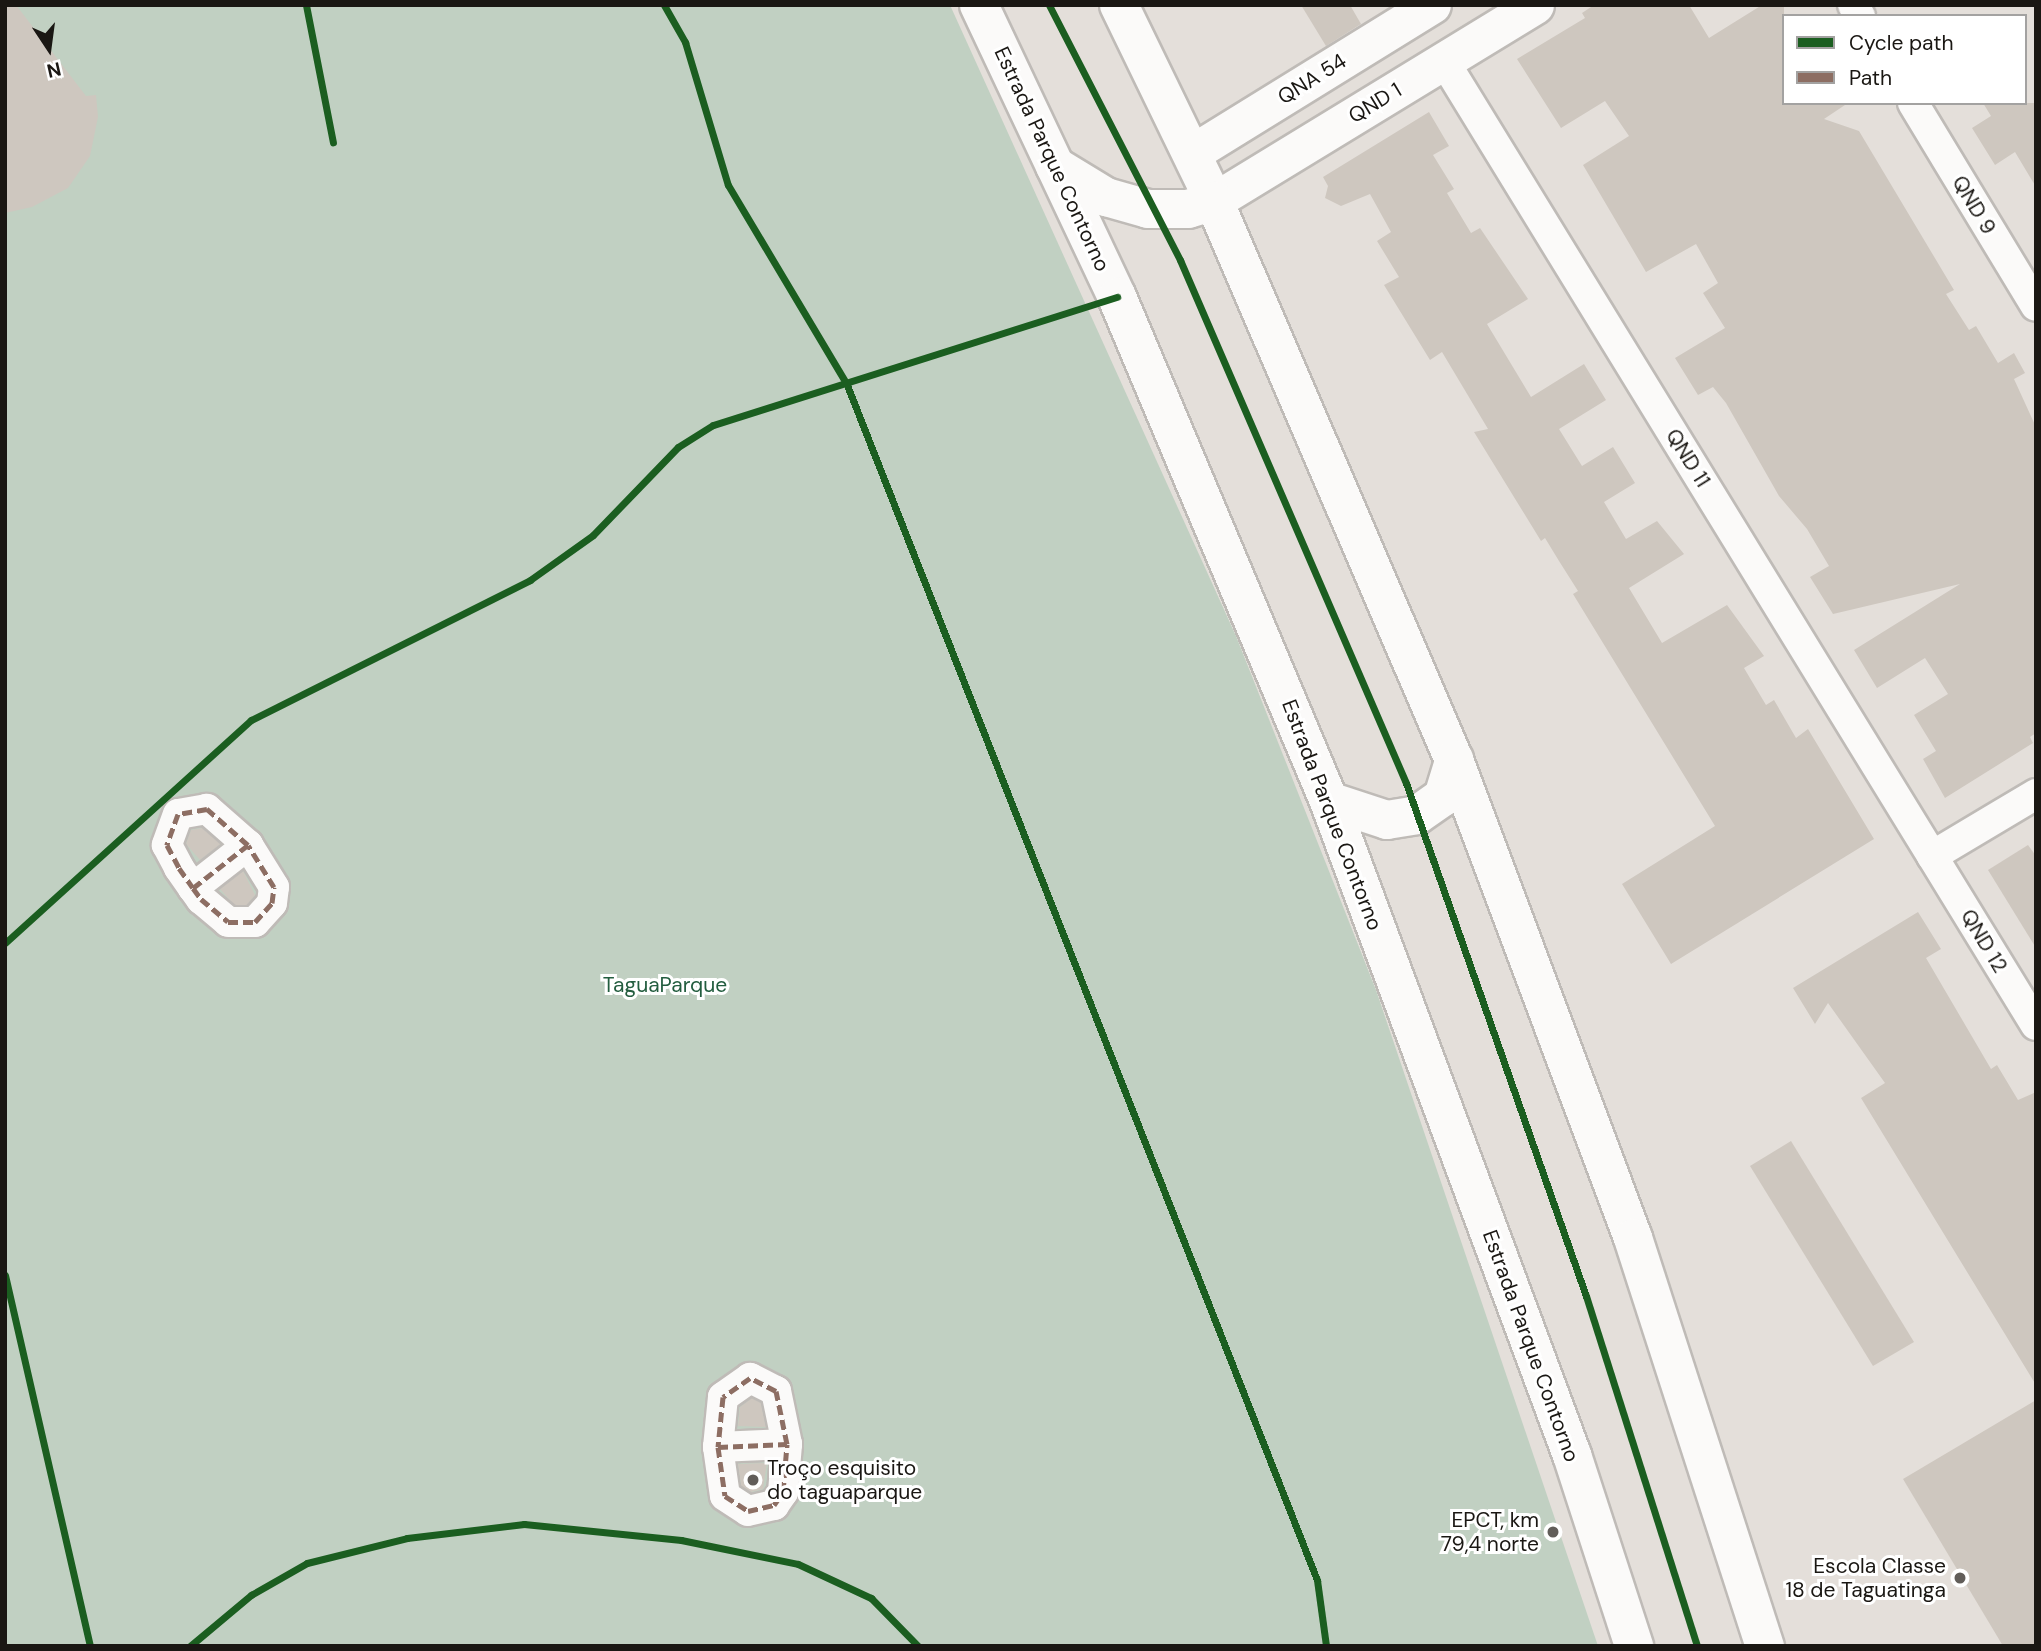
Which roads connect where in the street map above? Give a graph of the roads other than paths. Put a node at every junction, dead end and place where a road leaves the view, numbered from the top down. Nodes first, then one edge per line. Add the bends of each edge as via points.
1 (979, 5) edge
2 (1119, 5) edge
3 (1432, 5) edge
4 (1535, 5) edge
5 (1444, 61) junction
6 (1324, 72) junction
7 (1914, 105) edge
8 (1349, 119) junction
9 (1192, 153) junction
10 (1055, 166) junction
11 (1214, 201) junction
12 (2036, 306) edge
13 (1454, 760) junction
14 (2036, 794) edge
15 (1329, 801) junction
16 (248, 845) junction
17 (1932, 856) junction
18 (193, 888) junction
19 (2036, 1025) edge
20 (787, 1444) junction
21 (718, 1447) junction
22 (1634, 1646) edge
23 (1765, 1646) edge

1 - 10 highway, Estrada Parque Contorno
2 - 9 highway
3 - 6 main road, QNA 54
4 - 5 main road, QND 1
5 - 8 main road, QND 1
5 - 17 street, QND 11
6 - 8 main road via 1331,111
6 - 9 main road, QNA 54
7 - 12 street, QND 9
8 - 11 main road, QND 1
9 - 11 highway
10 - 11 highway via 1106,197 1147,209 1188,209
10 - 15 highway, Estrada Parque Contorno via 1117,297
11 - 13 highway
13 - 15 highway via 1443,797 1417,815 1375,818
13 - 23 highway via 1633,1238
14 - 17 street
15 - 22 highway, Estrada Parque Contorno via 1572,1455
16 - 18 street
16 - 18 street via 207,809 178,814 167,845
16 - 18 street via 274,887 264,918 245,925 228,922
17 - 19 street, QND 12
20 - 21 street
20 - 21 street via 776,1391 750,1378 723,1397
20 - 21 street via 783,1492 758,1512 739,1507 725,1496

